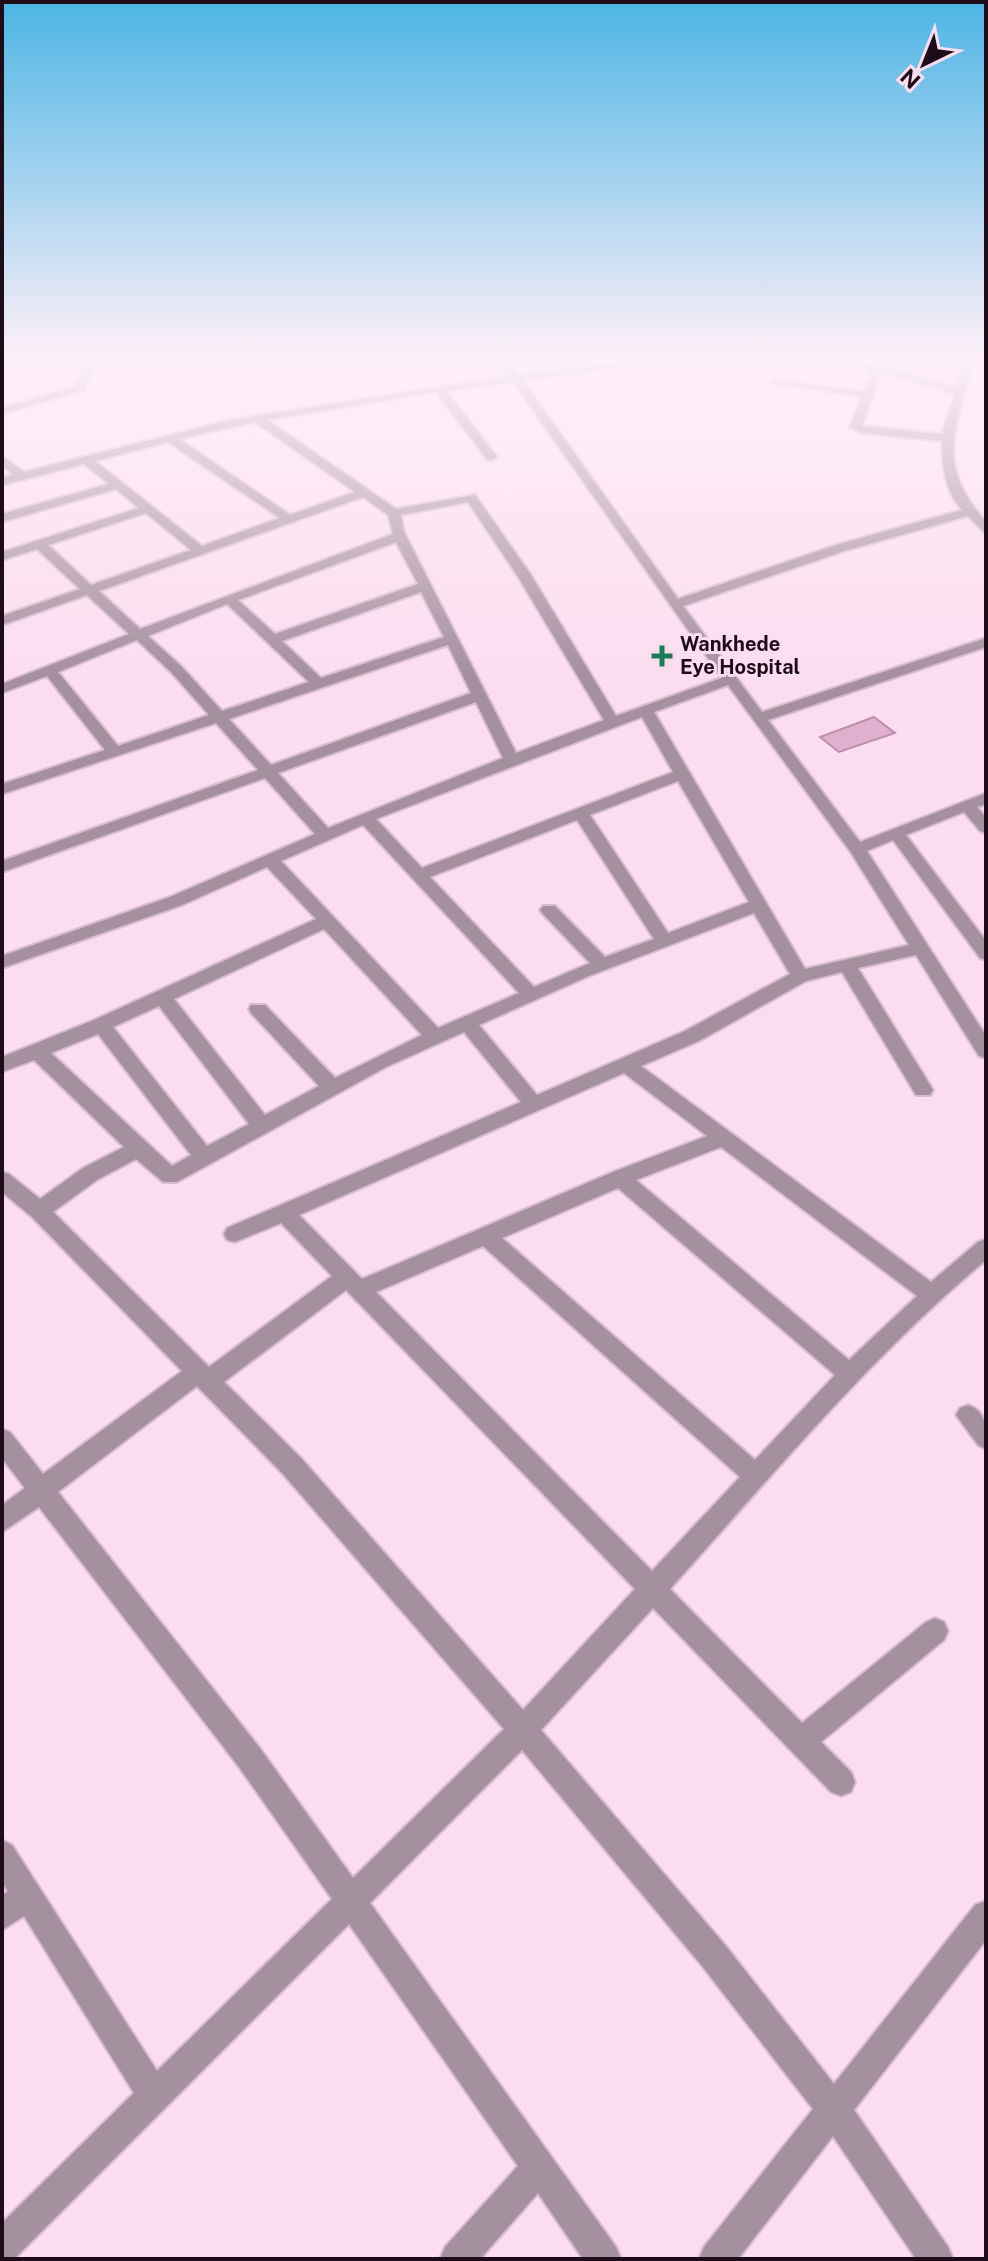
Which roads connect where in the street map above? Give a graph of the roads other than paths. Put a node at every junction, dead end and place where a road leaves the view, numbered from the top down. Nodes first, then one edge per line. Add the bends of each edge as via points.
1 (8, 465) edge
2 (69, 465) edge
3 (93, 465) edge
4 (208, 465) edge
5 (325, 465) edge
6 (575, 465) edge
7 (948, 465) edge
8 (22, 476) junction
9 (2, 481) edge
10 (118, 485) junction
11 (366, 492) junction
12 (148, 509) junction
13 (970, 512) junction
14 (394, 513) junction
15 (2, 518) edge
16 (290, 520) junction
17 (986, 530) edge
18 (400, 536) junction
19 (39, 544) junction
20 (201, 551) junction
21 (2, 556) edge
22 (426, 586) junction
23 (91, 589) junction
24 (229, 599) junction
25 (675, 604) junction
26 (2, 621) edge
27 (139, 634) junction
28 (453, 639) junction
29 (272, 640) junction
30 (986, 642) edge
31 (49, 670) junction
32 (732, 679) junction
33 (319, 684) junction
34 (2, 689) edge
35 (481, 695) junction
36 (645, 710) junction
37 (220, 716) junction
38 (762, 717) junction
39 (612, 722) junction
40 (114, 751) junction
41 (512, 760) junction
42 (269, 770) junction
43 (682, 774) junction
44 (2, 789) edge
45 (986, 798) edge
46 (967, 806) junction
47 (581, 813) junction
48 (366, 818) junction
49 (986, 828) edge
50 (896, 833) junction
51 (326, 836) junction
52 (857, 849) junction
53 (5, 860) edge
54 (270, 860) junction
55 (419, 875) junction
56 (758, 905) junction
57 (549, 910) dead end
58 (327, 921) junction
59 (664, 941) junction
60 (920, 948) junction
61 (986, 954) edge
62 (2, 962) edge
63 (602, 965) junction
64 (847, 965) junction
65 (800, 976) junction
66 (531, 995) junction
67 (162, 997) junction
68 (258, 1009) dead end
69 (467, 1023) junction
70 (101, 1025) junction
71 (435, 1037) junction
72 (37, 1051) junction
73 (986, 1051) edge
74 (2, 1065) edge
75 (627, 1065) junction
76 (332, 1087) junction
77 (923, 1090) dead end
78 (534, 1105) junction
79 (262, 1126) junction
80 (723, 1138) junction
81 (138, 1149) junction
82 (204, 1157) junction
83 (620, 1178) junction
84 (2, 1180) edge
85 (39, 1211) junction
86 (283, 1212) junction
87 (235, 1234) dead end
88 (486, 1236) junction
89 (986, 1248) edge
90 (352, 1284) junction
91 (932, 1295) junction
92 (850, 1374) junction
93 (203, 1377) junction
94 (968, 1415) dead end
95 (986, 1438) edge
96 (2, 1440) edge
97 (756, 1476) junction
98 (42, 1491) junction
99 (2, 1520) edge
100 (653, 1588) junction
101 (935, 1631) dead end
102 (523, 1730) junction
103 (801, 1741) junction
104 (841, 1782) dead end
105 (2, 1855) edge
106 (27, 1894) junction
107 (351, 1901) junction
108 (2, 1915) edge
109 (986, 1916) edge
110 (155, 2097) junction
111 (835, 2111) junction
112 (539, 2167) junction
113 (2, 2247) edge
114 (457, 2259) edge
115 (604, 2259) edge
116 (716, 2259) edge
117 (936, 2259) edge

1 - 8 street
2 - 8 street
3 - 10 street
4 - 16 street
5 - 11 street
6 - 25 street
7 - 13 street via 960,500
8 - 9 street
10 - 12 street
10 - 15 street
11 - 14 street
11 - 16 street
12 - 19 street
12 - 20 street
13 - 17 street
13 - 25 street via 840,548
14 - 18 street
14 - 39 street via 471,498
16 - 20 street
18 - 22 street
18 - 24 street
19 - 21 street
19 - 23 street
20 - 23 street
22 - 28 street
22 - 29 street
23 - 26 street
23 - 27 street
24 - 27 street
24 - 29 street
25 - 32 street
27 - 31 street
27 - 37 street
28 - 33 street
28 - 35 street
29 - 33 street
30 - 38 street
31 - 34 street
31 - 40 street
32 - 36 street
32 - 38 street
33 - 37 street
35 - 41 street
35 - 42 street
36 - 39 street
36 - 43 street
37 - 40 street
37 - 42 street
38 - 52 street
39 - 41 street
40 - 44 street
41 - 48 street
42 - 51 street
42 - 53 street
43 - 47 street
43 - 56 street
45 - 46 street
46 - 49 street
46 - 50 street
47 - 55 street
47 - 59 street
48 - 51 street
48 - 55 street
50 - 52 street
50 - 61 street
51 - 54 street
52 - 60 street
54 - 58 street
54 - 62 street via 176,901
55 - 66 street
56 - 59 street
56 - 65 street
57 - 63 street
58 - 67 street
58 - 71 street
59 - 63 street
60 - 64 street
60 - 73 street
63 - 66 street
64 - 65 street
64 - 77 street
65 - 75 street
66 - 69 street
67 - 70 street
67 - 79 street
68 - 76 street
69 - 71 street
69 - 78 street
70 - 72 street
70 - 82 street
71 - 76 street
72 - 74 street
72 - 81 street
75 - 78 street
75 - 80 street
76 - 79 street
78 - 86 street
79 - 82 street
80 - 83 street
80 - 91 street
81 - 82 street via 170,1176
81 - 85 street via 90,1174
83 - 88 street
83 - 92 street
84 - 85 street
85 - 93 street
86 - 87 street
86 - 90 street
88 - 90 street
88 - 97 street
89 - 91 street
90 - 93 street
90 - 100 street
91 - 92 street
92 - 97 street
93 - 98 street
93 - 102 street via 292,1466
94 - 95 street
96 - 98 street
97 - 100 street
98 - 99 street
98 - 107 street via 249,1757
100 - 102 street
100 - 103 street
101 - 103 street
102 - 107 street
102 - 111 street via 714,1956
103 - 104 street
105 - 106 street
106 - 108 street
106 - 110 street
107 - 110 street
107 - 112 street
109 - 111 street
110 - 113 street
111 - 116 street
111 - 117 street
112 - 114 street
112 - 115 street

